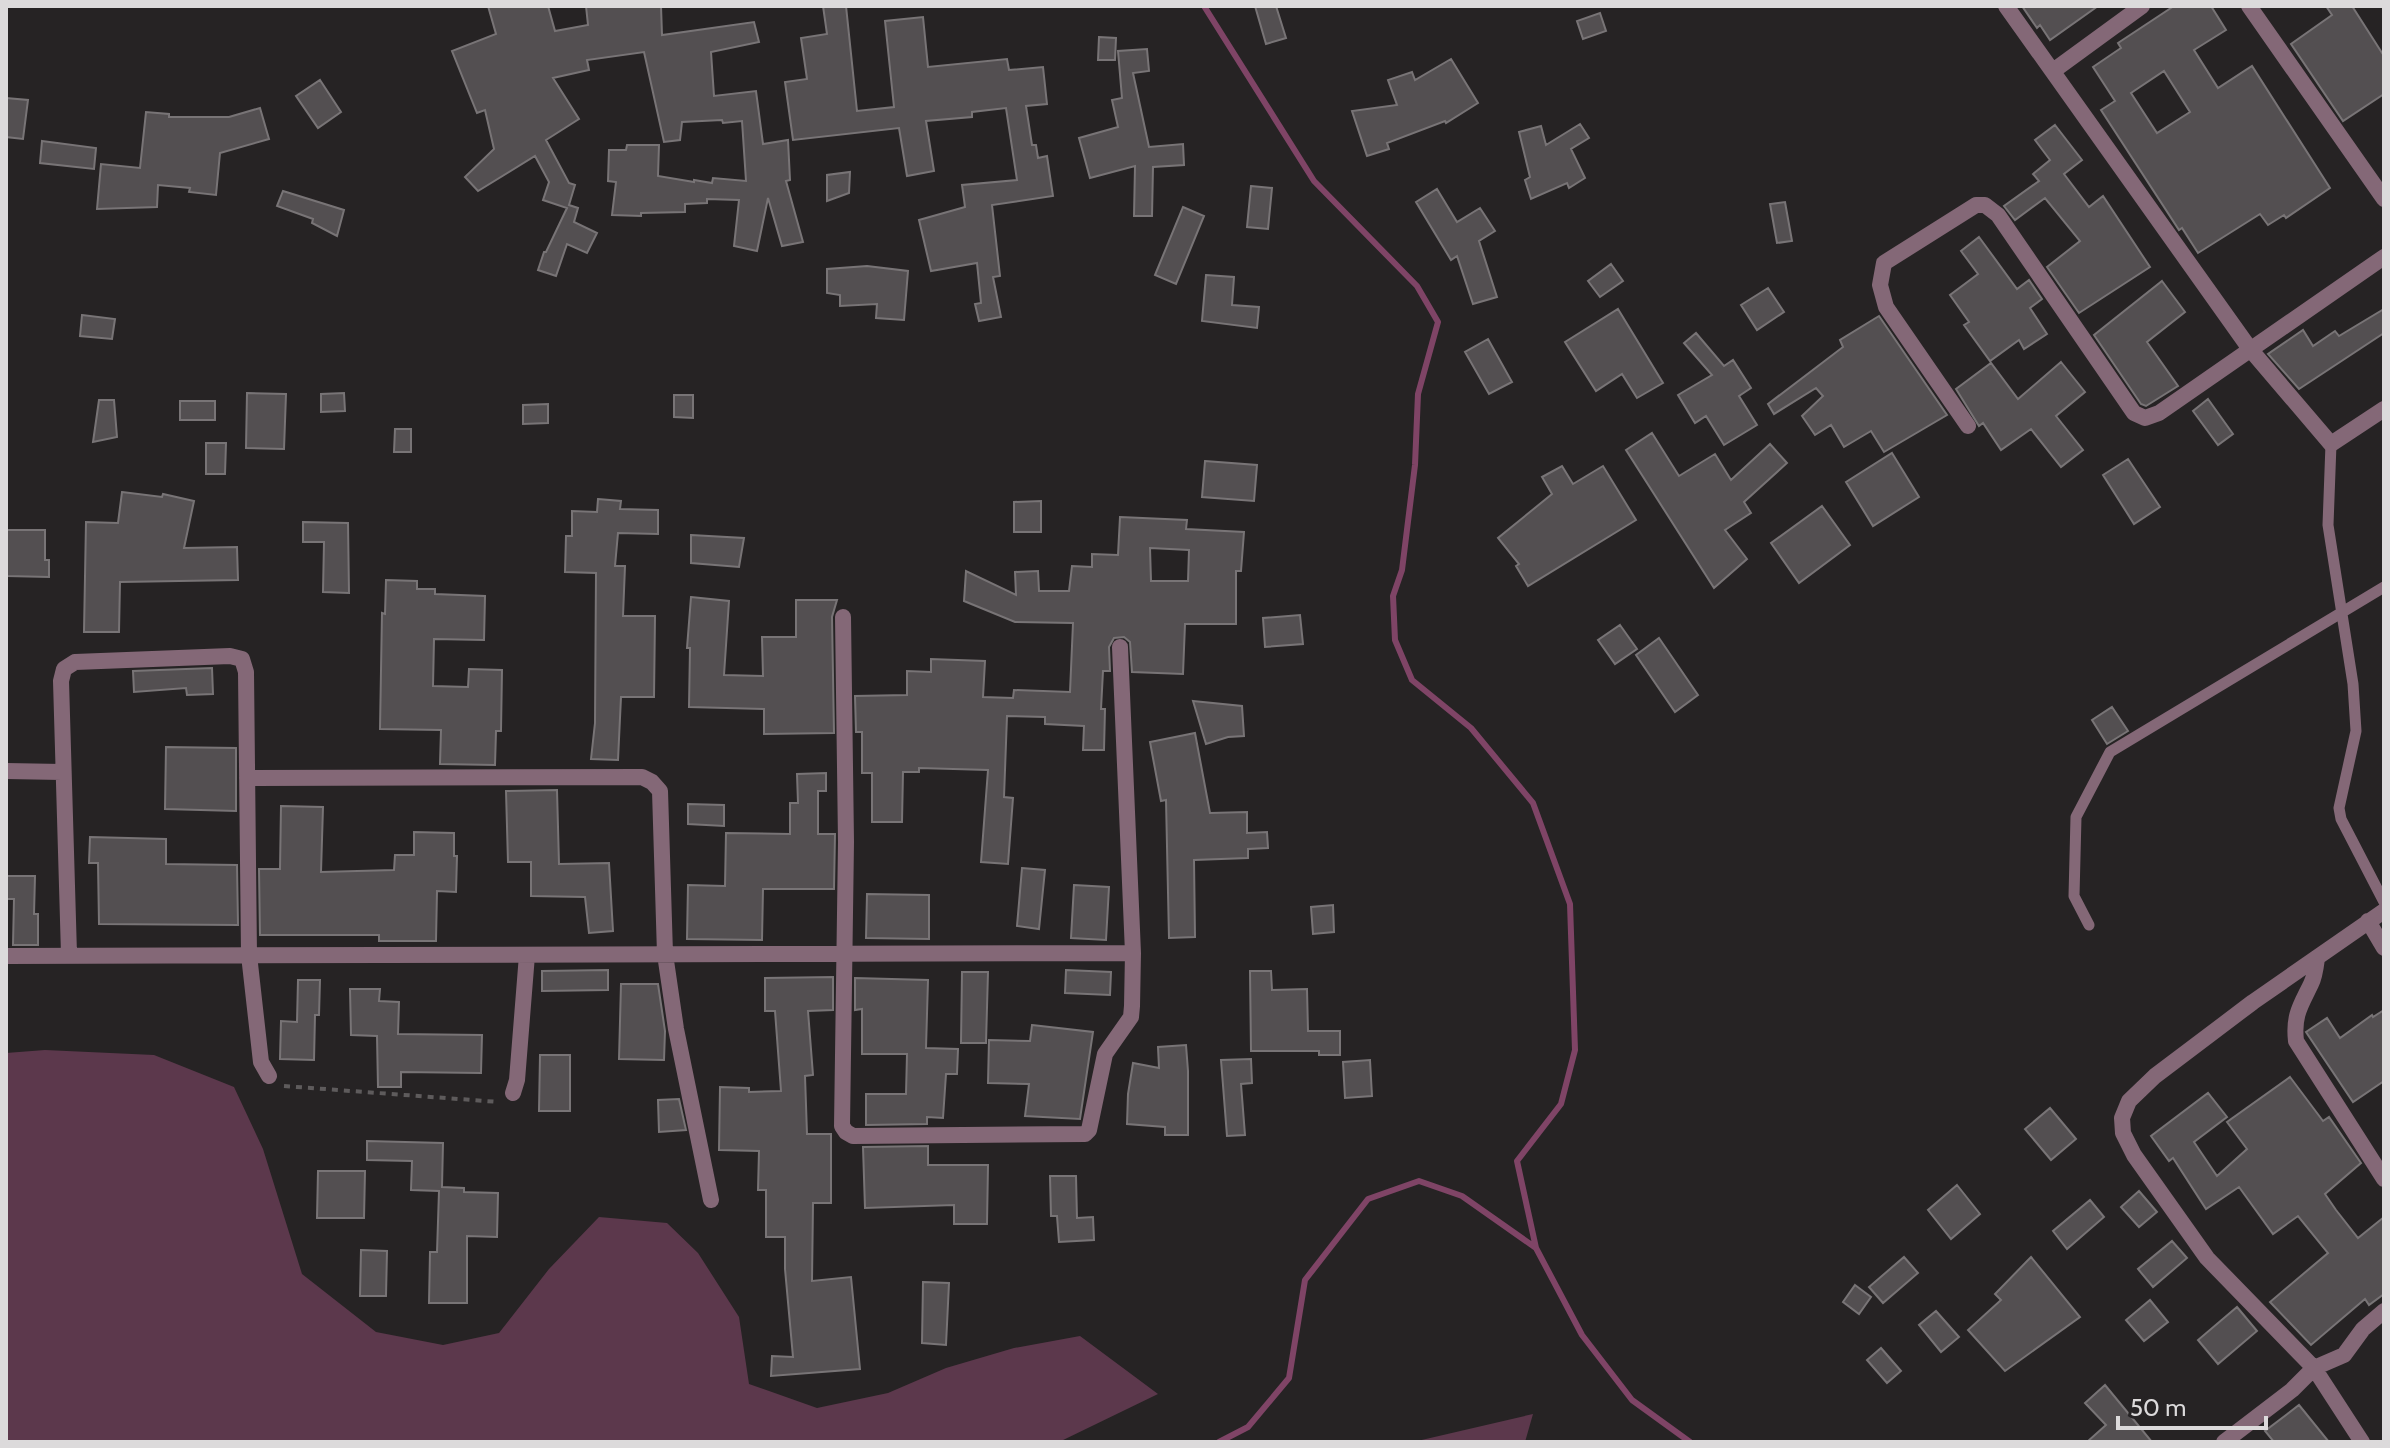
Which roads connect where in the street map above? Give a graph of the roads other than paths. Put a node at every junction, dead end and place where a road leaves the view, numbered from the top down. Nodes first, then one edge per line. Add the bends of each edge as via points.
1 (2006, 6) edge
2 (2142, 6) edge
3 (2249, 6) edge
4 (2053, 71) junction
5 (2384, 199) edge
6 (2384, 257) edge
7 (2250, 349) junction
8 (2384, 409) edge
9 (1968, 426) dead end
10 (2331, 444) junction
11 (2384, 587) edge
12 (2343, 614) junction
13 (843, 617) dead end
14 (1120, 647) dead end
15 (6, 771) edge
16 (62, 772) junction
17 (247, 778) junction
18 (2384, 902) edge
19 (2384, 911) edge
20 (2368, 921) junction
21 (2089, 925) dead end
22 (2384, 948) edge
23 (843, 952) junction
24 (1133, 953) junction
25 (69, 954) junction
26 (665, 954) junction
27 (249, 955) junction
28 (527, 955) junction
29 (6, 956) edge
30 (2317, 958) junction
31 (269, 1076) road end
32 (513, 1093) road end
33 (2384, 1179) edge
34 (711, 1200) dead end
35 (2384, 1311) edge
36 (2314, 1368) junction
37 (2224, 1442) edge
38 (2362, 1442) edge

1 - 4 street
2 - 4 street
3 - 5 street
4 - 7 street
6 - 7 street
7 - 9 street via 2159,413 2145,418 2134,413 1998,215 1976,205 1884,263 1880,285 1886,307
7 - 10 street
8 - 10 street
10 - 12 lane via 2328,525
11 - 12 lane
12 - 18 lane via 2356,731 2340,798 2341,819
12 - 21 lane via 2110,752 2076,817 2074,896
13 - 23 street
14 - 24 street
15 - 16 street
16 - 17 street via 64,669 75,662 230,656 242,659 246,672
16 - 25 street
17 - 26 street via 642,777 660,791
17 - 27 street
19 - 20 street
20 - 22 street
20 - 30 street
23 - 24 street
23 - 24 street via 842,1126 853,1136 1085,1134 1092,1123 1105,1054 1131,1017
23 - 26 street
25 - 27 street
25 - 29 street
26 - 28 street
26 - 34 street
27 - 28 street
27 - 31 street via 261,1062
28 - 32 street
30 - 33 street via 2297,1015 2296,1041
30 - 36 street via 2155,1076 2129,1101 2122,1118 2134,1155 2207,1258
35 - 36 street via 2338,1360
36 - 37 street
36 - 38 street

